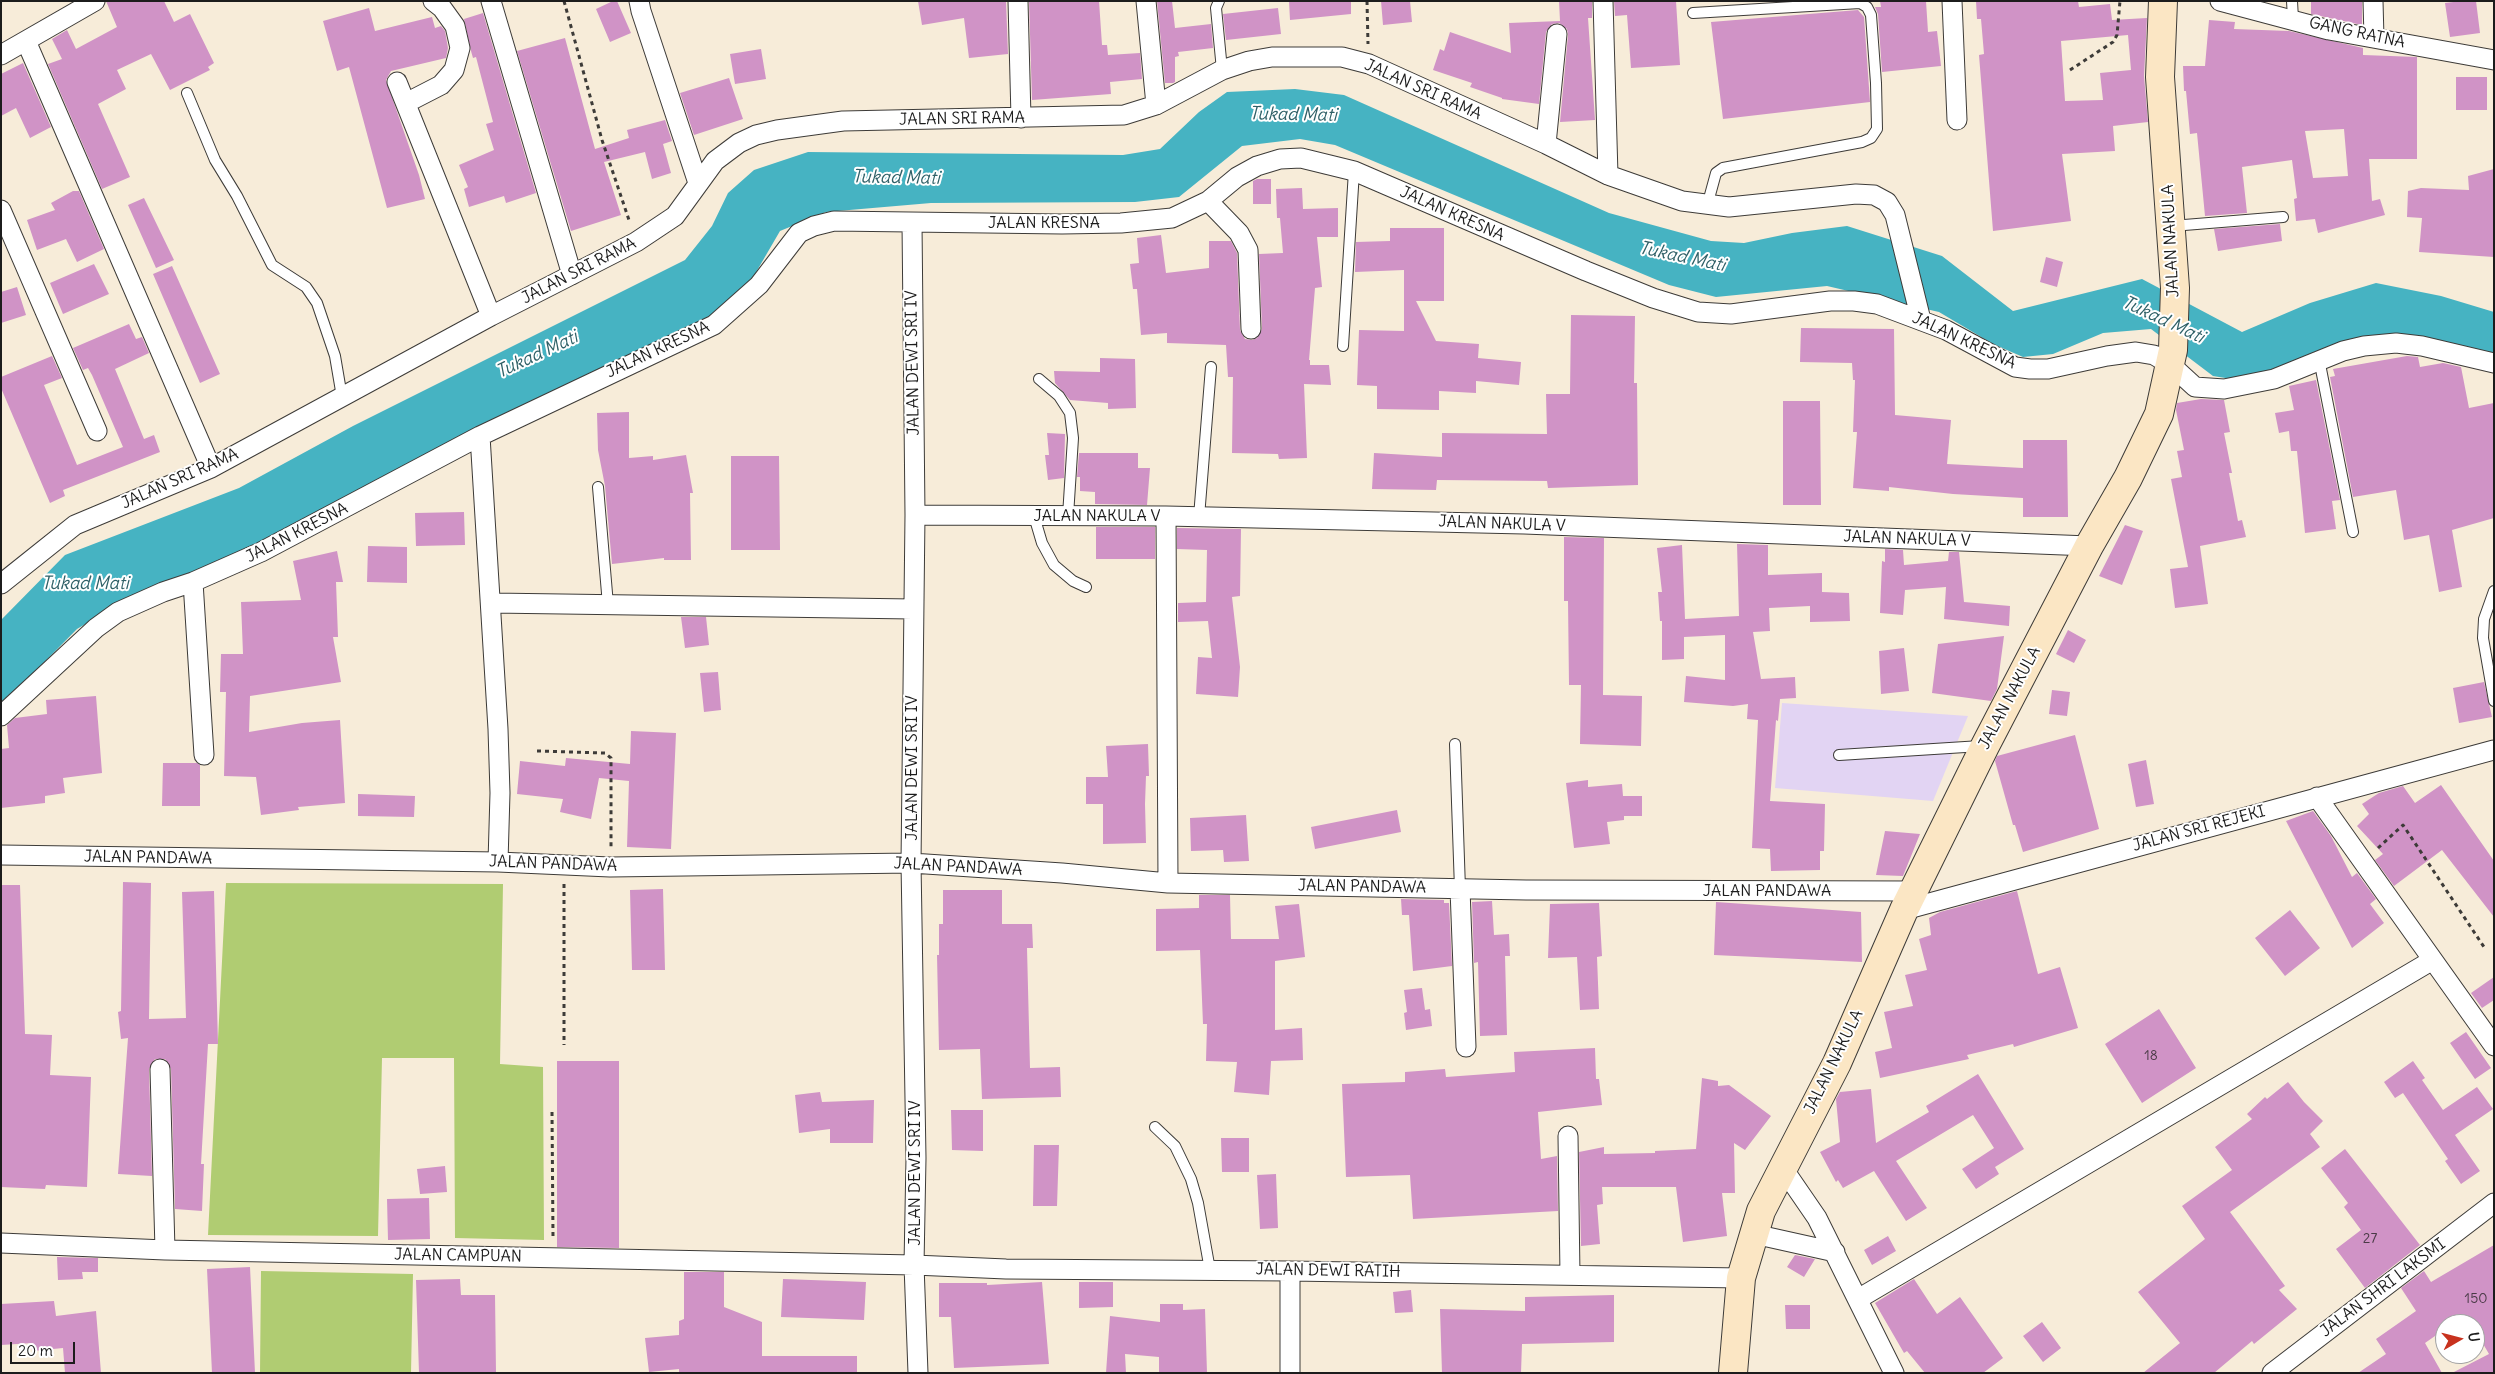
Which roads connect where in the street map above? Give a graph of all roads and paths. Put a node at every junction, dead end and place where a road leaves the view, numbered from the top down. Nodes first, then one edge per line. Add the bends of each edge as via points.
1 (96, 1) edge
2 (433, 1) edge
3 (491, 1) edge
4 (564, 1) edge
5 (639, 1) edge
6 (1018, 1) edge
7 (1146, 1) edge
8 (1219, 1) edge
9 (1367, 1) edge
10 (1603, 1) edge
11 (1952, 1) edge
12 (2120, 1) edge
13 (2163, 1) edge
14 (2220, 1) edge
15 (2373, 1) edge
16 (2257, 5) edge
17 (2292, 10) edge
18 (1693, 13) dead end
19 (1558, 34) dead end
20 (2374, 38) junction
21 (26, 41) junction
22 (1, 55) edge
23 (2494, 60) edge
24 (1368, 64) junction
25 (1222, 70) junction
26 (2070, 70) dead end
27 (397, 82) dead end
28 (188, 93) dead end
29 (406, 103) junction
30 (1156, 106) junction
31 (1021, 118) junction
32 (1957, 120) dead end
33 (1546, 144) junction
34 (1354, 171) junction
35 (1608, 175) junction
36 (698, 183) junction
37 (1208, 201) junction
38 (1707, 206) junction
39 (1, 210) edge
40 (2283, 216) dead end
41 (912, 222) junction
42 (2172, 226) junction
43 (636, 242) junction
44 (572, 276) junction
45 (1920, 315) junction
46 (491, 316) junction
47 (1251, 330) dead end
48 (1342, 346) dead end
49 (2172, 357) junction
50 (2319, 360) junction
51 (2494, 363) edge
52 (1211, 367) dead end
53 (1039, 379) dead end
54 (342, 397) junction
55 (97, 431) dead end
56 (480, 436) junction
57 (211, 468) junction
58 (598, 487) dead end
59 (915, 514) junction
60 (1034, 516) junction
61 (1068, 516) junction
62 (1166, 516) junction
63 (1200, 517) junction
64 (2353, 532) dead end
65 (2089, 546) junction
66 (193, 582) junction
67 (1, 584) edge
68 (1086, 587) dead end
69 (2494, 591) edge
70 (492, 604) junction
71 (608, 605) junction
72 (913, 609) junction
73 (2494, 701) edge
74 (1, 716) edge
75 (1455, 744) dead end
76 (1985, 746) junction
77 (2494, 750) edge
78 (537, 751) dead end
79 (204, 755) dead end
80 (1839, 755) dead end
81 (2317, 797) junction
82 (1, 855) edge
83 (498, 862) junction
84 (2363, 862) junction
85 (911, 863) junction
86 (564, 866) junction
87 (610, 866) junction
88 (1168, 883) junction
89 (1460, 889) junction
90 (1909, 900) junction
91 (2486, 950) dead end
92 (2431, 961) junction
93 (564, 1045) dead end
94 (2494, 1046) edge
95 (1466, 1047) dead end
96 (160, 1069) dead end
97 (552, 1112) dead end
98 (1155, 1126) dead end
99 (1568, 1136) dead end
100 (1782, 1167) junction
101 (2494, 1203) edge
102 (1754, 1234) junction
103 (1, 1243) edge
104 (165, 1250) junction
105 (1834, 1252) junction
106 (553, 1258) junction
107 (914, 1265) junction
108 (1210, 1270) junction
109 (1290, 1271) junction
110 (1570, 1275) junction
111 (1741, 1278) junction
112 (1858, 1299) junction
113 (918, 1373) edge
114 (1290, 1373) edge
115 (1733, 1373) edge
116 (1894, 1373) edge
117 (2272, 1373) edge

1 - 21 street
2 - 29 street via 455,26 460,48 454,70 441,85
3 - 44 street
4 - 43 path via 602,140
5 - 36 street
6 - 31 street
7 - 30 street
8 - 25 lane via 1216,8
9 - 24 path
10 - 35 street
11 - 32 street
12 - 26 path via 2117,35 2113,42
13 - 42 main road, JALAN NAKULA via 2160,77
14 - 16 street, GANG RATNA
15 - 20 street
16 - 17 street, GANG RATNA
17 - 20 street, GANG RATNA via 2329,30
18 - 38 lane via 1860,3 1871,15 1876,83 1877,129 1871,138 1723,168 1716,172
19 - 33 street
20 - 23 street, GANG RATNA
21 - 22 street
21 - 57 street
24 - 25 street, JALAN SRI RAMA via 1342,58 1305,56 1257,60
24 - 33 street, JALAN SRI RAMA
25 - 30 street, JALAN SRI RAMA
27 - 29 street
28 - 54 lane via 215,160 272,265 306,287 317,303 335,356
29 - 46 street
30 - 31 street, JALAN SRI RAMA via 1124,115
31 - 36 street, JALAN SRI RAMA via 843,121 777,130 739,143 714,161
33 - 35 street, JALAN SRI RAMA
34 - 37 street, JALAN KRESNA via 1302,158 1280,159 1237,177
34 - 45 street, JALAN KRESNA via 1586,271 1698,312 1731,314 1806,303 1854,301
34 - 48 lane
35 - 38 street, JALAN SRI RAMA via 1658,194
36 - 43 street, JALAN SRI RAMA via 675,216
37 - 41 street, JALAN KRESNA via 1172,218 1121,223
37 - 47 street via 1240,233 1248,250
38 - 45 street, JALAN SRI RAMA via 1874,195 1887,202 1895,215
39 - 55 street
40 - 42 lane
41 - 56 street, JALAN KRESNA via 834,221 798,233 759,285 714,325
41 - 59 street, JALAN DEWI SRI IV
42 - 49 main road, JALAN NAKULA via 2175,288
43 - 44 street, JALAN SRI RAMA
44 - 46 street, JALAN SRI RAMA
45 - 49 street, JALAN KRESNA via 2014,366 2030,370 2136,352
46 - 54 street, JALAN SRI RAMA
49 - 50 street, JALAN KRESNA via 2196,387 2224,389 2274,378
49 - 65 main road, JALAN NAKULA via 2159,414 2128,478
50 - 51 street, JALAN KRESNA via 2343,351 2396,343 2450,351
50 - 64 lane
52 - 63 lane
53 - 61 lane via 1059,396 1070,412
54 - 57 street, JALAN SRI RAMA
56 - 66 street, JALAN KRESNA via 262,552
56 - 70 street
57 - 67 street, JALAN SRI RAMA via 75,525
58 - 71 lane
59 - 60 street, JALAN NAKULA V
59 - 72 street, JALAN DEWI SRI IV
60 - 61 street, JALAN NAKULA V
60 - 68 lane via 1042,543 1054,565
61 - 62 street, JALAN NAKULA V
62 - 63 street, JALAN NAKULA V
62 - 88 street
63 - 65 street, JALAN NAKULA V via 1524,524
65 - 76 main road, JALAN NAKULA
66 - 74 street, JALAN KRESNA via 118,612 96,628
66 - 79 street
69 - 73 lane via 2484,619 2483,638
70 - 71 street
70 - 83 street via 500,793
71 - 72 street
72 - 85 street, JALAN DEWI SRI IV
75 - 89 lane
76 - 80 lane
76 - 90 main road, JALAN NAKULA
77 - 81 street, JALAN SRI REJEKI
78 - 87 path via 605,753 611,758
81 - 84 street
81 - 90 street, JALAN SRI REJEKI
82 - 83 street, JALAN PANDAWA
83 - 86 street, JALAN PANDAWA
84 - 91 path via 2403,825
84 - 92 street
85 - 87 street, JALAN PANDAWA
85 - 88 street, JALAN PANDAWA
85 - 107 street, JALAN DEWI SRI IV via 916,1158
86 - 87 street, JALAN PANDAWA
86 - 93 path
88 - 89 street, JALAN PANDAWA
89 - 90 street, JALAN PANDAWA
89 - 95 street
90 - 100 main road, JALAN NAKULA via 1837,1063
92 - 94 street
92 - 112 street
96 - 104 street
97 - 106 path
98 - 108 lane via 1175,1146 1191,1179
99 - 110 street
100 - 102 main road, JALAN NAKULA
100 - 105 street via 1806,1200
101 - 117 street, JALAN SHRI LAKSMI
102 - 105 street
102 - 111 main road, JALAN NAKULA
103 - 104 street, JALAN CAMPUAN
104 - 106 street, JALAN CAMPUAN
105 - 112 street
106 - 107 street, JALAN CAMPUAN
107 - 108 street, JALAN DEWI RATIH
107 - 113 street, JALAN DEWI SRI IV
108 - 109 street, JALAN DEWI RATIH
109 - 110 street, JALAN DEWI RATIH
109 - 114 street
110 - 111 street, JALAN DEWI RATIH
111 - 115 main road, JALAN NAKULA
112 - 116 street

